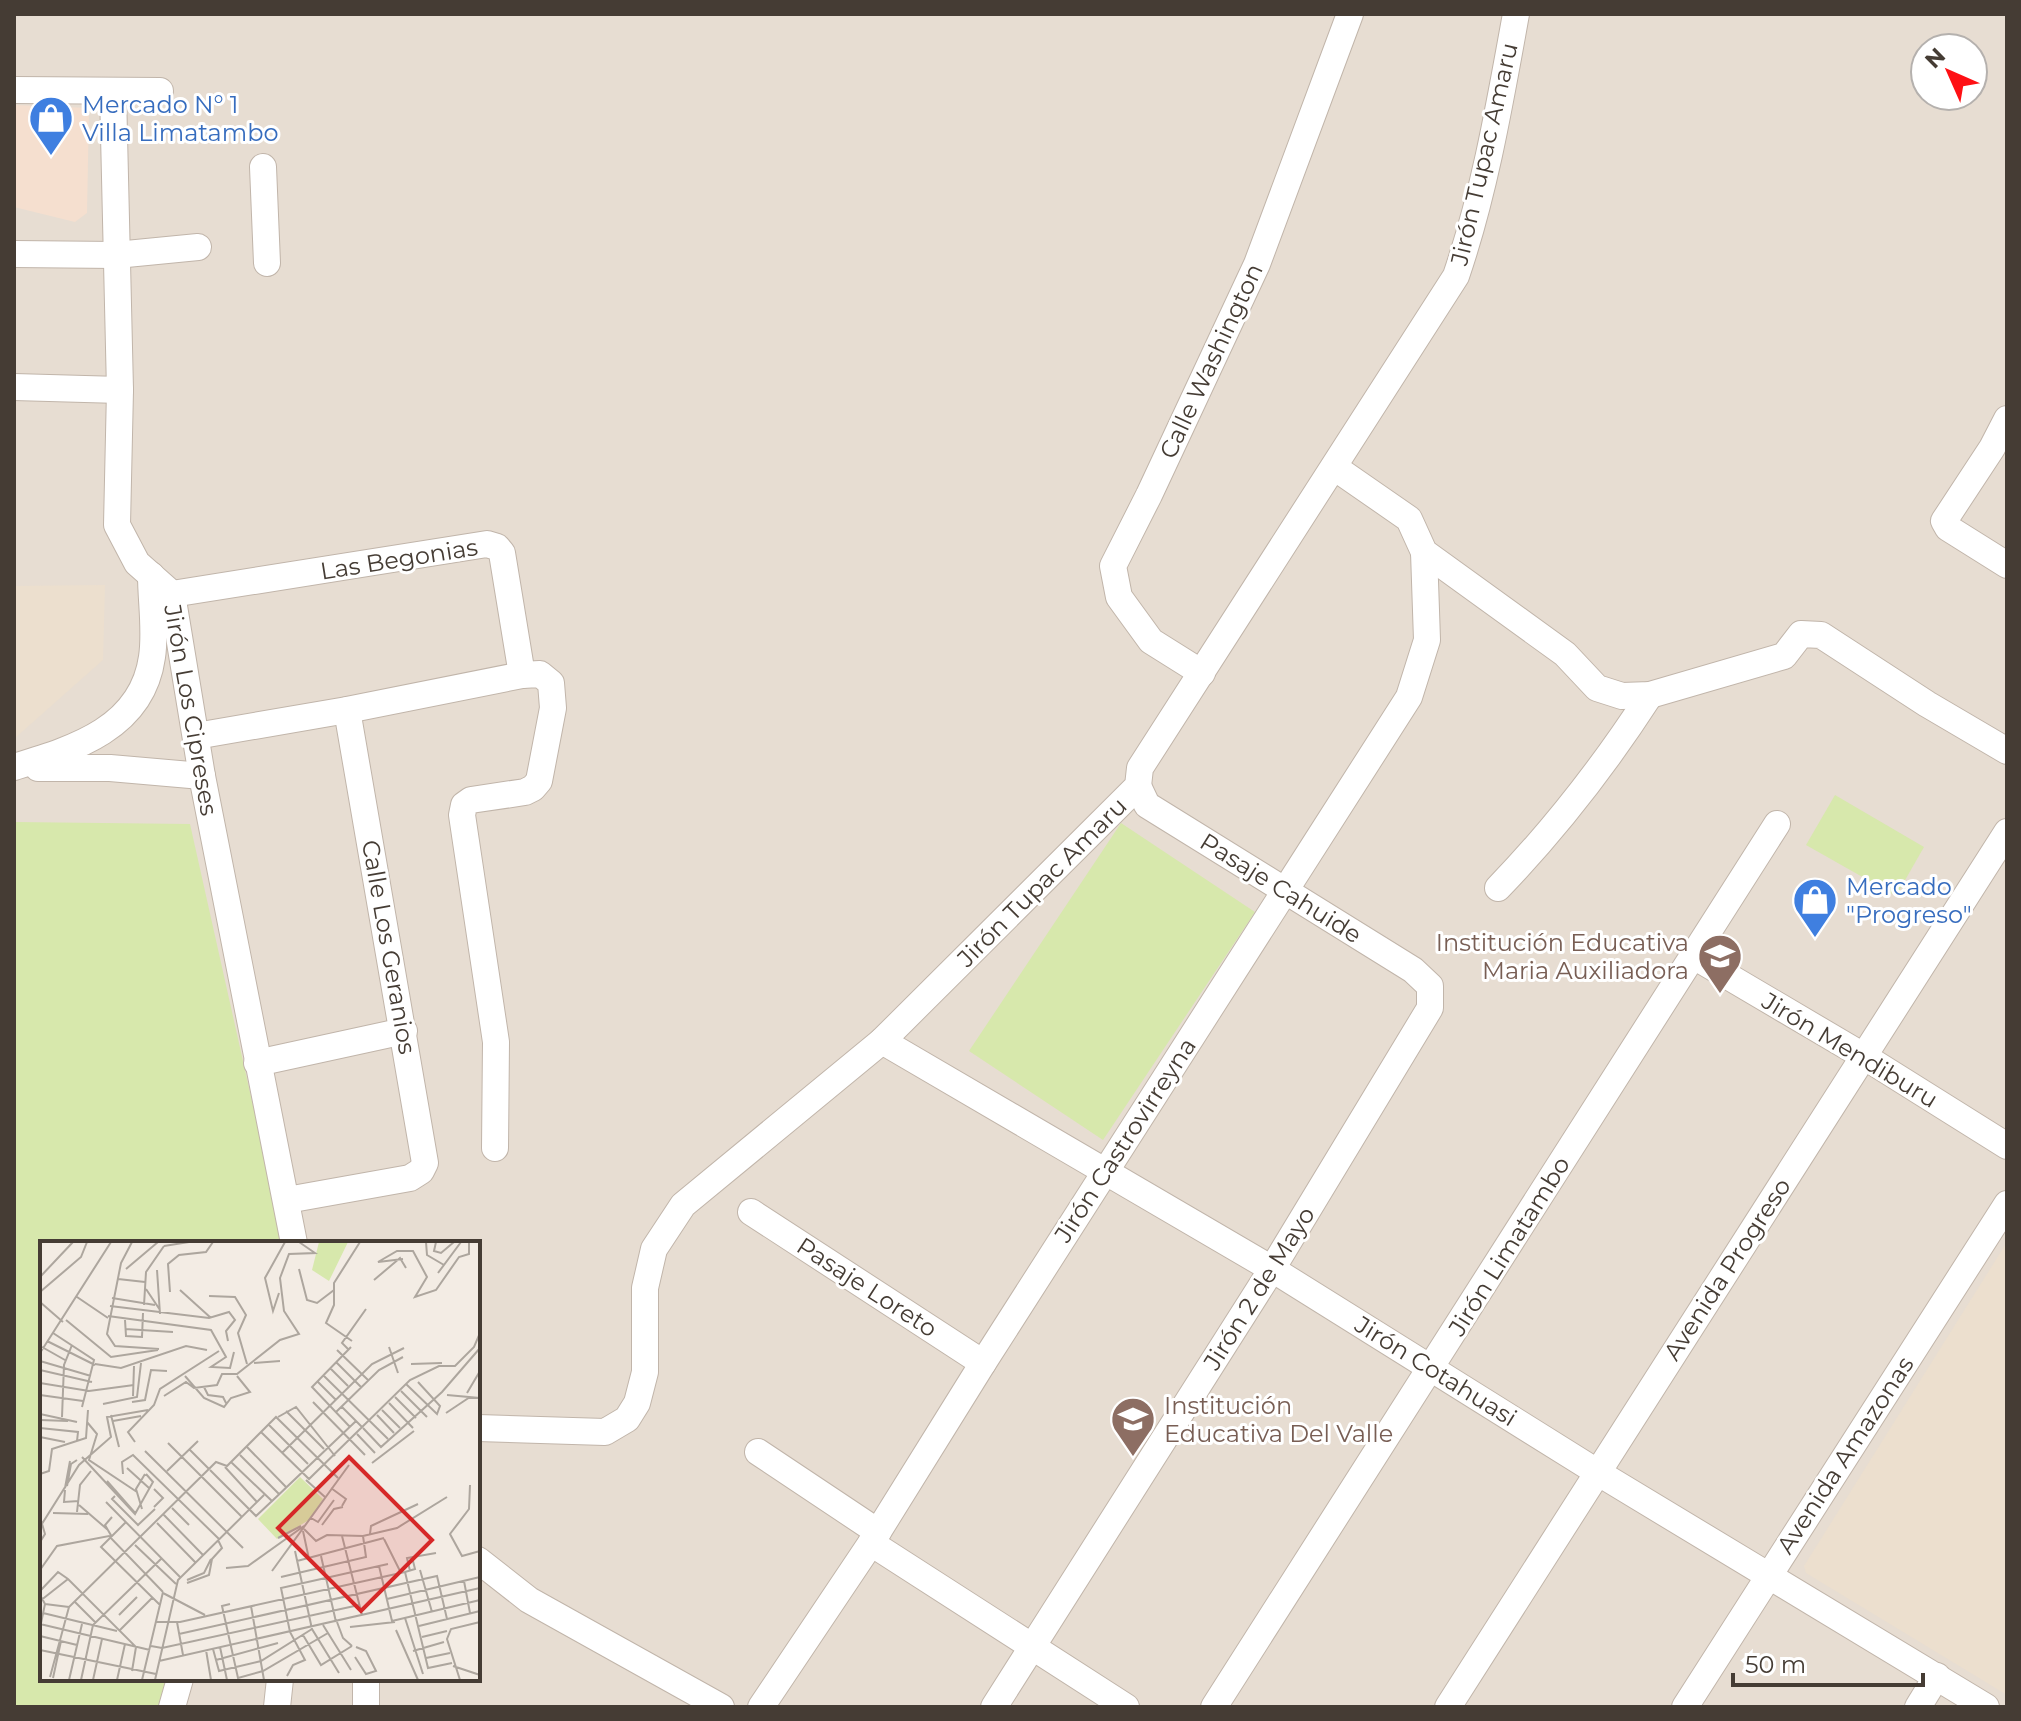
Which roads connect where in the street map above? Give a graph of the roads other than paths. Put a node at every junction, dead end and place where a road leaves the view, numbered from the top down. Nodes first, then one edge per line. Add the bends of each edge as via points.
1 (1350, 14) edge
2 (1516, 14) edge
3 (14, 90) edge
4 (160, 91) dead end
5 (113, 92) junction
6 (263, 167) dead end
7 (198, 247) dead end
8 (14, 254) edge
9 (116, 255) junction
10 (267, 263) dead end
11 (14, 387) edge
12 (120, 390) junction
13 (2007, 419) edge
14 (1999, 453) edge
15 (1334, 467) junction
16 (1424, 552) junction
17 (2007, 565) edge
18 (151, 575) junction
19 (172, 594) junction
20 (1202, 673) junction
21 (522, 675) junction
22 (1650, 695) junction
23 (347, 710) junction
24 (196, 736) junction
25 (2007, 751) edge
26 (14, 768) edge
27 (202, 776) junction
28 (1138, 786) junction
29 (1777, 824) dead end
30 (2007, 832) edge
31 (1498, 888) dead end
32 (1285, 890) junction
33 (1692, 955) junction
34 (1430, 986) joint
35 (404, 1031) junction
36 (882, 1041) junction
37 (1865, 1057) junction
38 (257, 1063) junction
39 (2007, 1146) edge
40 (495, 1148) dead end
41 (1106, 1171) junction
42 (287, 1200) junction
43 (2007, 1204) edge
44 (751, 1212) dead end
45 (294, 1241) edge
46 (1272, 1269) junction
47 (983, 1363) junction
48 (1432, 1369) junction
49 (480, 1428) edge
50 (758, 1452) dead end
51 (1597, 1472) junction
52 (874, 1537) junction
53 (480, 1562) edge
54 (1768, 1576) junction
55 (1032, 1647) junction
56 (1937, 1676) junction
57 (179, 1681) edge
58 (280, 1681) edge
59 (366, 1681) edge
60 (172, 1707) edge
61 (277, 1707) edge
62 (366, 1707) edge
63 (721, 1707) edge
64 (761, 1707) edge
65 (994, 1707) edge
66 (1126, 1707) edge
67 (1214, 1707) edge
68 (1448, 1707) edge
69 (1685, 1707) edge
70 (1918, 1707) edge
71 (1986, 1707) edge

1 - 20 street, Calle Washington via 1257,264 1113,566 1119,597 1151,641
2 - 15 street, Jirón Tupac Amaru via 1495,130 1456,276
3 - 5 street
4 - 5 street
5 - 9 street, Jirón Los Cipreses
6 - 10 street
7 - 9 street
8 - 9 street
9 - 12 street, Jirón Los Cipreses
11 - 12 street
12 - 18 street, Jirón Los Cipreses via 117,525 137,563
13 - 14 street
14 - 17 street via 1944,521
15 - 16 street via 1409,519
15 - 20 street, Jirón Tupac Amaru
16 - 22 street via 1565,654 1597,688 1622,696
16 - 32 street, Jirón Castrovirreyna via 1427,640 1409,697
18 - 19 street, Jirón Los Cipreses
18 - 26 street via 152,657 141,691 120,720 94,738
19 - 21 street, Las Begonias via 487,544 502,553
19 - 24 street, Jirón Los Cipreses
20 - 28 street, Jirón Tupac Amaru via 1140,768
21 - 23 street
21 - 40 street via 540,674 551,683 553,708 539,781 525,792 471,800 462,815 496,1042
22 - 25 street via 1784,656 1801,634 1821,635
22 - 31 street via 1531,854
23 - 24 street
23 - 35 street, Calle Los Geranios
24 - 27 street, Jirón Los Cipreses
26 - 27 street via 110,768
27 - 38 street, Jirón Los Cipreses
28 - 32 street, Pasaje Cahuide via 1147,805
28 - 36 street, Jirón Tupac Amaru
29 - 33 street, Jirón Limatambo
30 - 37 street, Avenida Progreso
32 - 34 street, Pasaje Cahuide
32 - 41 street, Jirón Castrovirreyna
33 - 37 street, Jirón Mendiburu
33 - 48 street, Jirón Limatambo
34 - 46 street, Jirón 2 de Mayo via 1430,1008
35 - 38 street
35 - 42 street, Calle Los Geranios via 425,1163 421,1171 410,1178
36 - 41 street, Jirón Cotahuasi
36 - 49 street, Jirón Tupac Amaru via 683,1205 654,1249 645,1288 645,1372 627,1419 605,1432
37 - 39 street, Jirón Mendiburu
37 - 51 street, Avenida Progreso
38 - 42 street, Jirón Los Cipreses
41 - 46 street, Jirón Cotahuasi
41 - 47 street, Jirón Castrovirreyna
42 - 45 street, Jirón Los Cipreses
43 - 54 street, Avenida Amazonas
44 - 47 street, Pasaje Loreto
46 - 48 street, Jirón Cotahuasi
46 - 55 street, Jirón 2 de Mayo
47 - 52 street, Jirón Castrovirreyna
48 - 51 street, Jirón Cotahuasi
48 - 67 street, Jirón Limatambo
50 - 52 street
51 - 54 street, Jirón Cotahuasi
51 - 68 street, Avenida Progreso
52 - 55 street
52 - 64 street, Jirón Castrovirreyna
53 - 63 street via 529,1600
54 - 56 street, Jirón Cotahuasi
54 - 69 street, Avenida Amazonas
55 - 65 street, Jirón 2 de Mayo
55 - 66 street
56 - 70 street
56 - 71 street, Jirón Cotahuasi
57 - 60 street
58 - 61 street
59 - 62 street

